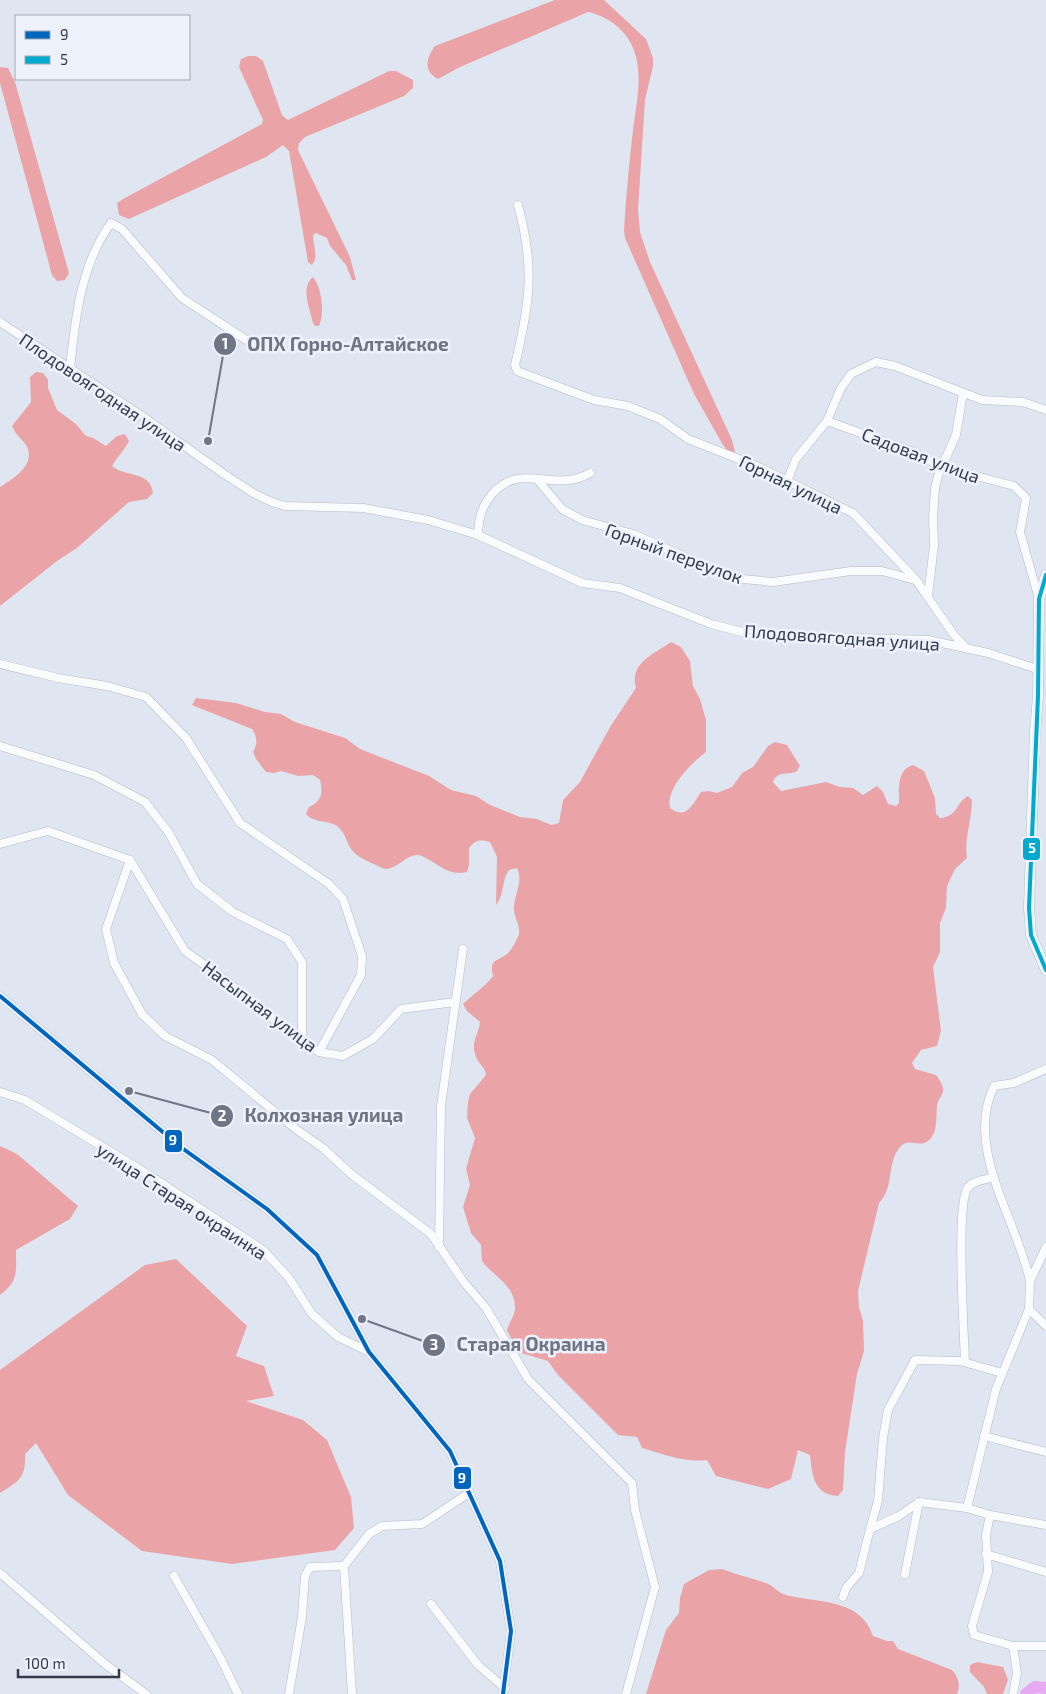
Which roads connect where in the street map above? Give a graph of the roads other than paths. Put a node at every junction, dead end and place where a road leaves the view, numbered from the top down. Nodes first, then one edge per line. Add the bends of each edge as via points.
1 (518, 205) dead end
2 (0, 322) edge
3 (257, 346) dead end
4 (70, 369) junction
5 (963, 393) junction
6 (1046, 410) edge
7 (827, 421) junction
8 (942, 467) junction
9 (590, 473) dead end
10 (537, 479) junction
11 (787, 481) junction
12 (478, 535) junction
13 (1046, 575) edge
14 (916, 580) junction
15 (928, 596) junction
16 (1039, 599) junction
17 (966, 648) junction
18 (0, 664) edge
19 (1037, 668) junction
20 (1042, 696) edge
21 (0, 746) edge
22 (0, 844) edge
23 (130, 860) junction
24 (463, 950) dead end
25 (1046, 970) edge
26 (0, 996) edge
27 (455, 1002) junction
28 (302, 1038) junction
29 (319, 1052) junction
30 (1046, 1069) edge
31 (0, 1092) edge
32 (994, 1177) junction
33 (439, 1247) junction
34 (1046, 1247) edge
35 (1025, 1256) junction
36 (1042, 1256) junction
37 (1030, 1281) junction
38 (1029, 1310) junction
39 (1046, 1326) edge
40 (368, 1352) junction
41 (965, 1362) junction
42 (1002, 1372) junction
43 (984, 1436) junction
44 (1046, 1452) edge
45 (469, 1493) junction
46 (919, 1502) junction
47 (967, 1508) junction
48 (990, 1515) junction
49 (1046, 1525) edge
50 (870, 1530) junction
51 (986, 1554) junction
52 (344, 1566) junction
53 (1046, 1572) edge
54 (0, 1573) edge
55 (905, 1574) dead end
56 (174, 1576) dead end
57 (843, 1597) dead end
58 (431, 1604) dead end
59 (1013, 1646) junction
60 (1046, 1646) edge
61 (504, 1691) edge
62 (146, 1694) edge
63 (238, 1694) edge
64 (289, 1694) edge
65 (352, 1694) edge
66 (626, 1694) edge
67 (1013, 1694) edge

1 - 11 street, Горная улица via 527,248 530,294 515,365 517,371 594,400 628,406 660,419 696,443
2 - 4 street, Плодовоягодная улица
3 - 4 street via 182,298 122,229 111,223 98,240 85,277
4 - 12 street, Плодовоягодная улица via 253,493 272,502 285,506 363,508 428,520
5 - 6 street via 982,400 1023,402
5 - 7 street via 895,366 876,362 851,374 841,388
5 - 8 street via 956,435
7 - 8 street, Садовая улица via 911,451
7 - 11 street via 796,459
8 - 15 street via 938,472 933,502 934,545
8 - 16 street, Садовая улица via 1014,486 1021,491 1026,498 1020,532
9 - 10 street via 566,482
10 - 12 street via 526,477 502,484 480,510
10 - 14 street, Горный переулок via 562,509 582,520 633,534 733,578 773,582 851,571 882,572
11 - 14 street, Горная улица via 852,513
12 - 17 street, Плодовоягодная улица via 582,583 620,588 710,624 754,635 928,640
13 - 16 main road
14 - 15 street, Горная улица
15 - 17 street, Горная улица
16 - 19 main road
17 - 19 street, Плодовоягодная улица
18 - 29 street via 146,697 186,738 240,822 329,884 342,900 362,956 361,975
19 - 20 main road
20 - 25 main road via 1035,732 1029,920 1031,935
21 - 28 street via 94,774 145,802 168,833 197,884 233,912 287,939 302,962
22 - 23 street via 48,831
23 - 28 street, Насыпная улица via 185,951 258,1009
23 - 33 street via 106,929 114,963 142,1014 165,1036 212,1060 351,1174 431,1234
24 - 27 street
26 - 40 street via 182,1148 267,1209 317,1255
27 - 29 street, Насыпная улица via 400,1009 373,1039 343,1056
27 - 33 street via 441,1106
28 - 29 street, Насыпная улица
30 - 32 street via 1014,1083 994,1086 989,1095 985,1146
31 - 40 street, улица Старая окраинка via 25,1100 154,1178 263,1250 289,1278 312,1314 338,1337
32 - 35 street
32 - 41 street via 971,1184 964,1202
33 - 66 street via 486,1308 528,1379 632,1482 635,1510 655,1587
34 - 36 street
35 - 36 street via 1035,1259
35 - 37 street
36 - 37 street
37 - 38 street
38 - 39 street
38 - 42 street
40 - 45 street via 450,1451
41 - 42 street
41 - 50 street via 915,1360 908,1371 888,1410 878,1501
42 - 43 street
43 - 44 street
43 - 47 street
45 - 52 street via 422,1524 382,1526 369,1534
45 - 61 street via 500,1561 511,1631
46 - 47 street
46 - 50 street
46 - 55 street
47 - 48 street
48 - 49 street
48 - 51 street
50 - 57 street via 859,1573
51 - 53 street
51 - 59 street via 988,1572 972,1626 974,1635
52 - 64 street via 310,1568 305,1576 302,1617
52 - 65 street
54 - 62 street via 105,1664
56 - 63 street
58 - 61 street via 478,1665
59 - 60 street
59 - 67 street via 1017,1674

